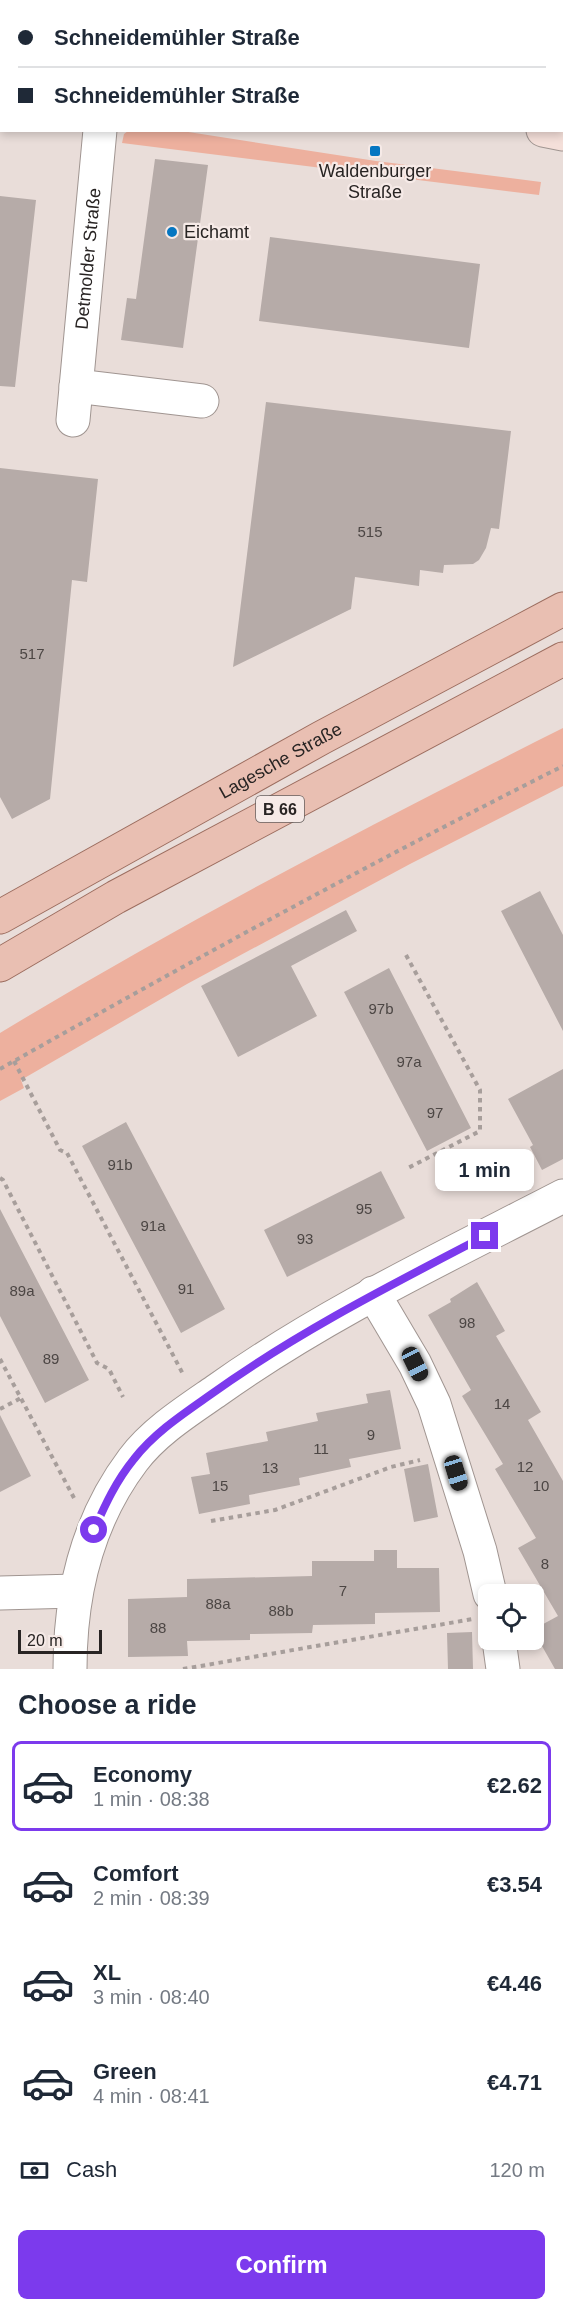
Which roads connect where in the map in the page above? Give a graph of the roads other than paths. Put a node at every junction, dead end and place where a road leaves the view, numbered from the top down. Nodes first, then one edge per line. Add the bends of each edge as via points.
1 (100, 132) edge
2 (76, 386) junction
3 (202, 401) dead end
4 (73, 420) dead end
5 (563, 609) edge
6 (563, 659) edge
7 (0, 917) edge
8 (0, 965) edge
9 (563, 1196) edge
10 (373, 1293) junction
11 (484, 1584) edge
12 (76, 1591) junction
13 (0, 1593) edge
14 (498, 1650) edge
15 (70, 1669) edge
16 (503, 1669) edge

1 - 2 street, Detmolder Straße
2 - 3 street
2 - 4 street, Detmolder Straße
5 - 7 main road, Lagesche Straße / B 66
6 - 8 main road, B 66 via 116,897
9 - 10 street
10 - 11 street via 434,1404 480,1551
10 - 12 street via 259,1361 165,1428 134,1459 111,1491 94,1530
12 - 13 street
12 - 15 street
14 - 16 street

